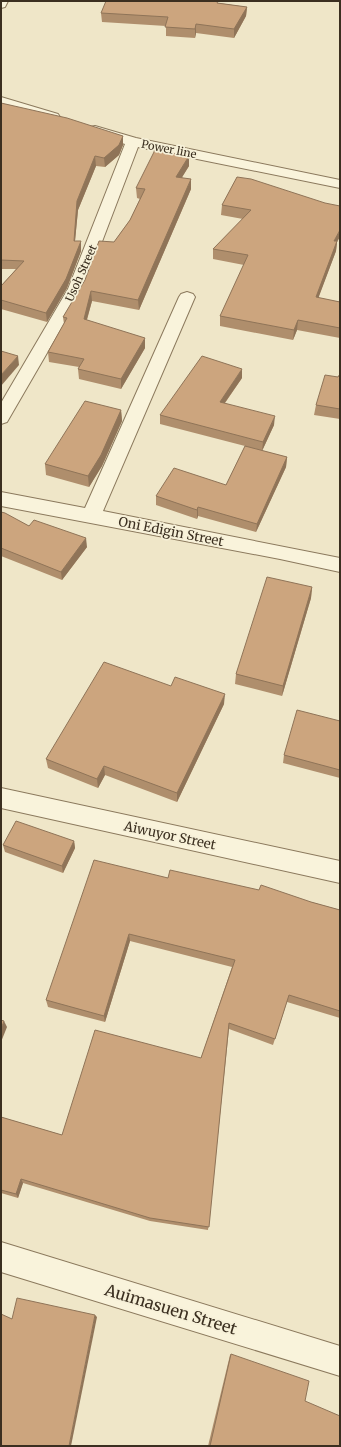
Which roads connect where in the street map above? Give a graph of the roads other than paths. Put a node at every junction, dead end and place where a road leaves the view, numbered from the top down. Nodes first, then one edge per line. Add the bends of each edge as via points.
1 (2, 1) edge
2 (1, 4) edge
3 (1, 101) edge
4 (67, 122) edge
5 (82, 126) edge
6 (133, 142) junction
7 (340, 184) edge
8 (187, 297) dead end
9 (1, 418) edge
10 (1, 499) edge
11 (91, 516) junction
12 (340, 565) edge
13 (1, 798) edge
14 (340, 872) edge
15 (1, 1257) edge
16 (340, 1361) edge

1 - 2 street
3 - 4 street
5 - 6 street, Power line
6 - 7 street, Power line
6 - 9 street, Usoh Street via 76,289
8 - 11 street
10 - 11 street, Oni Edigin Street
11 - 12 street, Oni Edigin Street
13 - 14 street, Aiwuyor Street
15 - 16 street, Auimasuen Street

